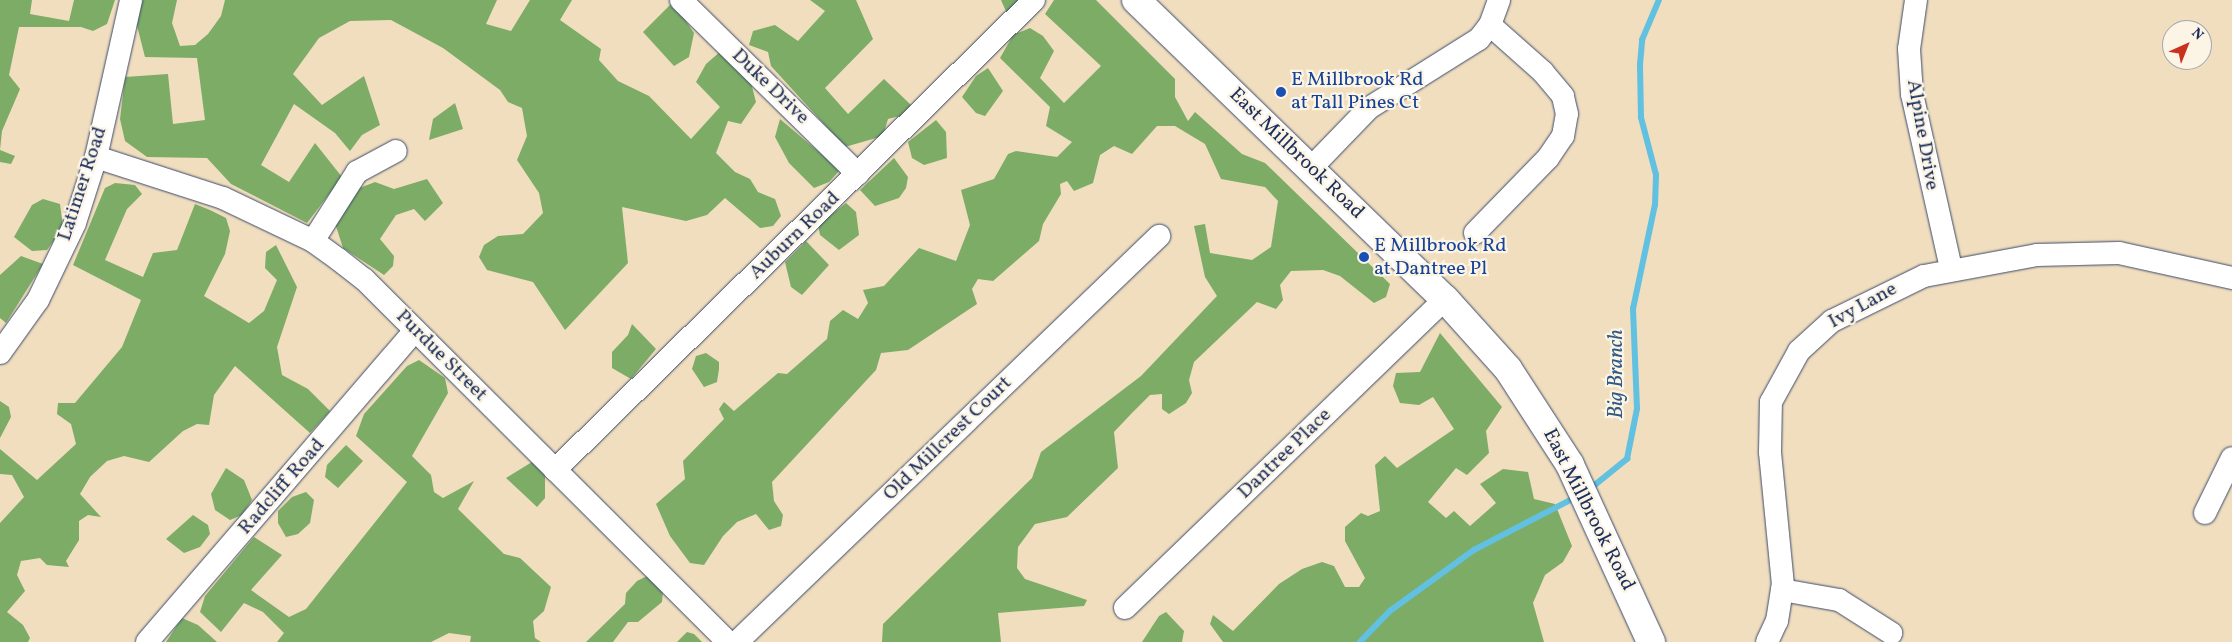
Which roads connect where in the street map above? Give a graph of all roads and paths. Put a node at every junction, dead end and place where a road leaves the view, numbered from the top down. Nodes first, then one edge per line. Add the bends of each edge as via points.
1 (131, 0) edge
2 (681, 0) edge
3 (1034, 0) edge
4 (1136, 0) edge
5 (1499, 0) edge
6 (1916, 0) edge
7 (1490, 25) junction
8 (396, 151) dead end
9 (96, 157) junction
10 (1311, 168) junction
11 (858, 174) junction
12 (1475, 233) dead end
13 (1159, 236) dead end
14 (312, 241) junction
15 (1951, 268) junction
16 (2232, 278) edge
17 (1446, 299) junction
18 (415, 330) junction
19 (0, 353) edge
20 (2232, 458) edge
21 (555, 470) junction
22 (2205, 513) dead end
23 (1782, 590) junction
24 (1125, 608) dead end
25 (1891, 634) dead end
26 (147, 642) edge
27 (728, 642) edge
28 (737, 642) edge
29 (1651, 642) edge
30 (1767, 642) edge

1 - 9 street, Latimer Road
2 - 11 street, Duke Drive
3 - 11 street, Auburn Road
4 - 10 main road, East Millbrook Road
5 - 7 street
6 - 15 street, Alpine Drive via 1909,49 1912,94
7 - 10 street via 1479,39 1369,108
7 - 12 street via 1543,72 1563,96 1566,114 1563,136 1548,158
8 - 14 street via 357,172
9 - 14 street, Purdue Street via 223,198
9 - 19 street, Latimer Road via 74,223 38,300
10 - 17 main road, East Millbrook Road
11 - 21 street, Auburn Road
13 - 28 street, Old Millcrest Court
14 - 18 street, Purdue Street via 364,279
15 - 16 street, Ivy Lane via 2037,255 2119,253
15 - 23 street, Ivy Lane via 1885,291 1832,321 1799,351 1778,384 1769,422
17 - 24 street, Dantree Place
17 - 29 main road, East Millbrook Road via 1508,369 1553,434 1590,504
18 - 21 street, Purdue Street
18 - 26 street, Radcliff Road
20 - 22 street
21 - 27 street, Purdue Street
23 - 25 street via 1840,600
23 - 30 street, Ivy Lane via 1777,621

